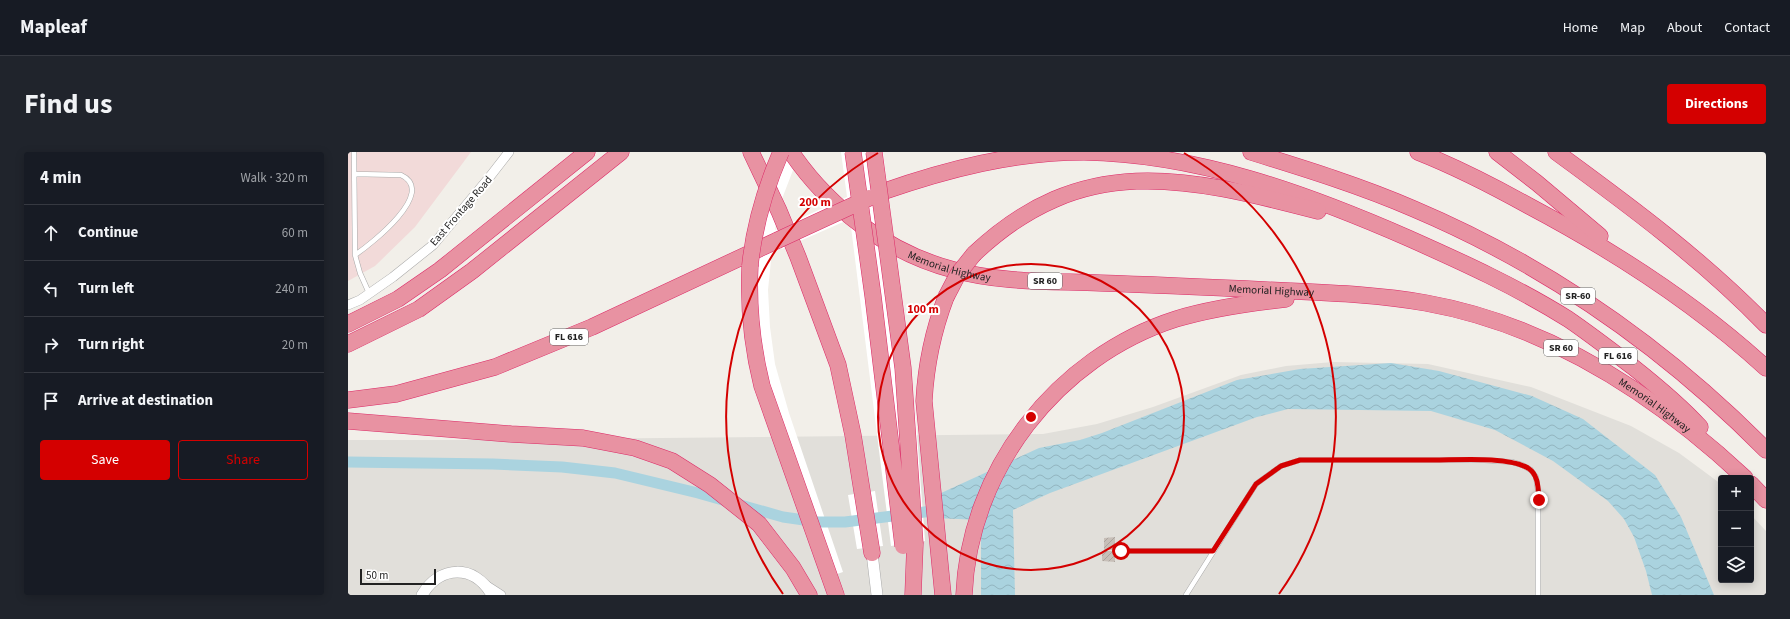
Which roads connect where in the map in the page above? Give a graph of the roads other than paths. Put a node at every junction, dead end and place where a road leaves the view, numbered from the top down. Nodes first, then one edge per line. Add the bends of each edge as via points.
1 (354, 152) edge
2 (509, 152) edge
3 (587, 152) edge
4 (622, 152) edge
5 (751, 152) edge
6 (781, 152) edge
7 (791, 152) edge
8 (853, 152) edge
9 (874, 152) edge
10 (1251, 152) edge
11 (1418, 152) edge
12 (1497, 152) edge
13 (1556, 152) edge
14 (1568, 152) edge
15 (355, 174) junction
16 (1590, 177) junction
17 (1395, 233) junction
18 (355, 255) junction
19 (1653, 278) junction
20 (370, 293) junction
21 (1343, 294) junction
22 (348, 305) edge
23 (348, 324) edge
24 (1766, 326) edge
25 (348, 344) edge
26 (1766, 368) edge
27 (348, 400) edge
28 (348, 421) edge
29 (1766, 450) edge
30 (1742, 475) edge
31 (1744, 475) edge
32 (1754, 486) edge
33 (1766, 500) edge
34 (909, 545) junction
35 (1121, 551) dead end
36 (1213, 551) junction
37 (872, 553) joint
38 (428, 585) junction
39 (489, 590) edge
40 (414, 595) edge
41 (422, 595) edge
42 (501, 595) edge
43 (809, 595) edge
44 (836, 595) edge
45 (877, 595) edge
46 (912, 595) edge
47 (943, 595) edge
48 (964, 595) edge
49 (1186, 595) edge
50 (1538, 595) edge

1 - 15 lane
2 - 20 street, East Frontage Road via 433,245
3 - 23 highway via 440,270 398,299
4 - 25 highway via 472,271 424,305
5 - 37 highway via 779,211 838,365 853,435
6 - 44 highway, bridge via 762,200 752,244 749,293 754,353 762,386
7 - 21 highway, Memorial Highway / SR 60 via 828,197 852,218 891,244 953,270 1018,280
8 - 34 highway, bridge
9 - 34 highway, bridge via 903,368
10 - 29 highway, SR-60 via 1281,159 1413,208 1520,260 1598,309 1645,343 1708,395
11 - 19 highway via 1498,189 1560,222
12 - 19 highway
13 - 16 highway
14 - 16 highway
15 - 18 lane
15 - 18 lane via 401,175 406,177 411,187 410,200 401,215 371,244
16 - 24 highway via 1687,251
17 - 27 highway, FL 616, bridge via 1329,205 1258,181 1200,166 1137,156 1084,152 1023,156 931,175 882,192 592,327 495,367 396,394
17 - 31 highway, FL 616 via 1473,267 1569,320 1667,394
17 - 47 highway, bridge via 1366,223 1238,191 1176,179 1132,176 1084,184 1059,193 1037,203 1007,223 974,254 958,274 946,297 933,334 925,379 924,401
18 - 20 lane
19 - 26 highway via 1704,316
20 - 22 street, East Frontage Road
21 - 30 highway, Memorial Highway / SR 60 via 1398,299 1450,308 1508,325 1541,338 1594,364 1639,392 1675,418
21 - 48 highway via 1239,304 1206,310 1174,319 1135,336 1095,359 1054,393 1030,420 1002,463 985,498 972,536
28 - 43 highway via 582,438 635,448 672,461 710,485 759,524 793,568
32 - 33 highway, Memorial Highway / SR 60
34 - 46 highway
35 - 36 lane
36 - 49 lane
36 - 50 lane via 1256,484 1281,466 1300,460 1512,462 1527,467 1537,481
37 - 45 street
38 - 39 street via 438,577 451,572 464,573 476,577
38 - 40 street
38 - 41 street
39 - 42 street

